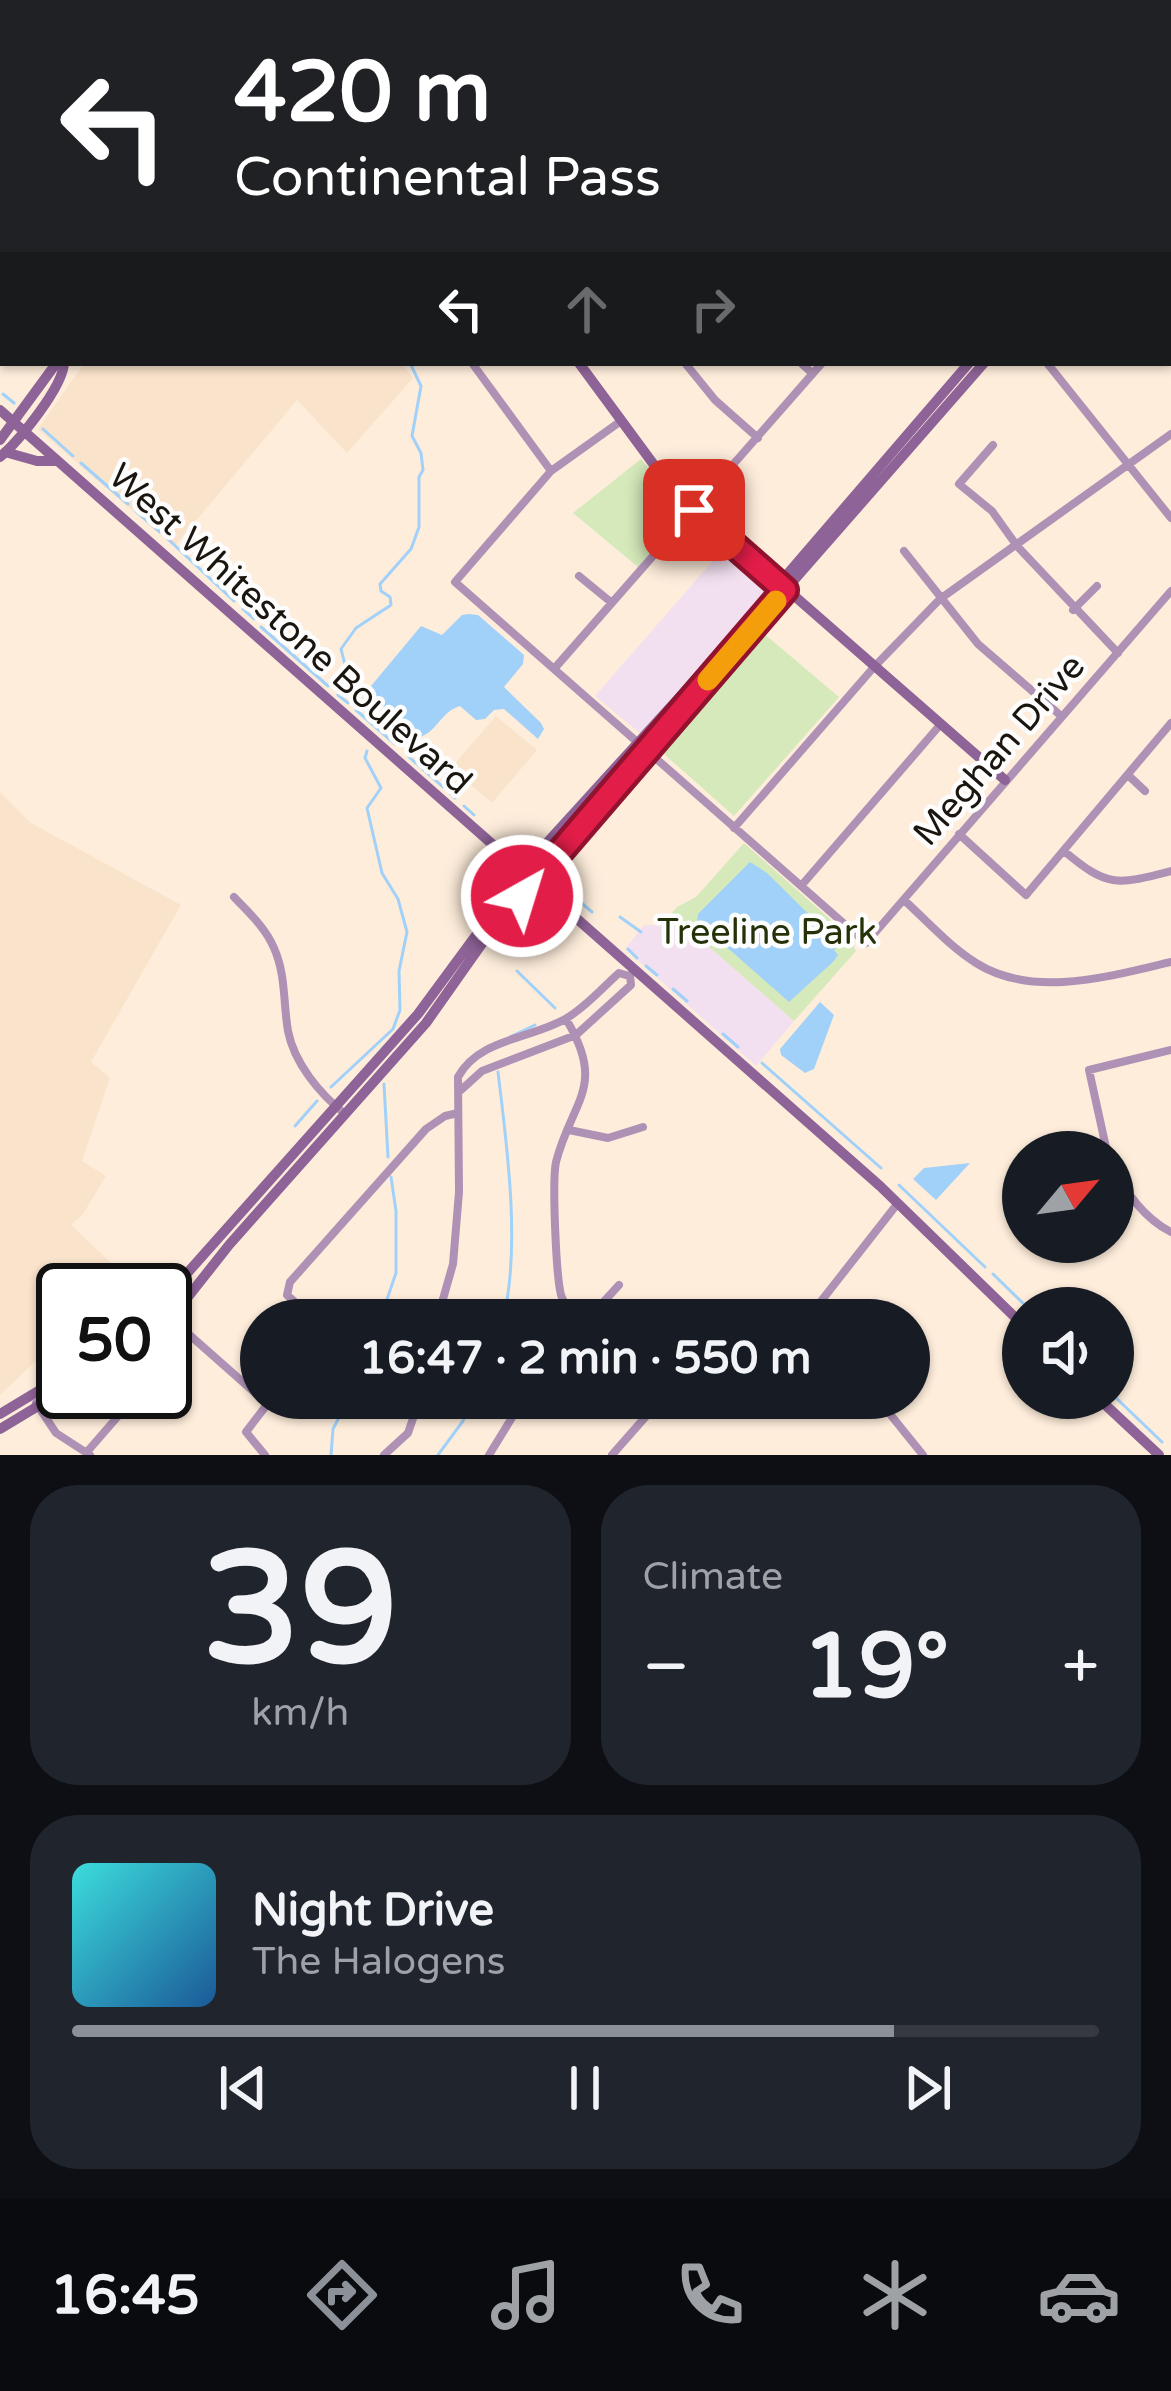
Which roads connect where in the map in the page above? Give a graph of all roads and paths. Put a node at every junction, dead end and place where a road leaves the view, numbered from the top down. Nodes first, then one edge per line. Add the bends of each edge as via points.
1 (63, 366) edge
2 (474, 366) edge
3 (581, 366) edge
4 (687, 366) edge
5 (804, 366) edge
6 (819, 366) edge
7 (966, 366) edge
8 (981, 366) edge
9 (1049, 366) edge
10 (812, 373) junction
11 (0, 410) edge
12 (621, 421) junction
13 (19, 427) junction
14 (1171, 434) edge
15 (758, 438) junction
16 (994, 445) dead end
17 (2, 450) edge
18 (57, 460) junction
19 (1129, 465) junction
20 (551, 471) junction
21 (694, 510) junction
22 (1169, 513) edge
23 (1017, 546) junction
24 (904, 551) dead end
25 (578, 576) dead end
26 (782, 586) junction
27 (1097, 586) dead end
28 (1171, 591) edge
29 (940, 599) junction
30 (612, 603) junction
31 (1073, 610) junction
32 (1118, 653) junction
33 (874, 667) junction
34 (554, 669) junction
35 (1060, 715) junction
36 (1171, 723) edge
37 (940, 725) junction
38 (642, 747) junction
39 (1129, 776) junction
40 (1005, 780) junction
41 (1145, 791) dead end
42 (734, 828) junction
43 (959, 834) junction
44 (1064, 851) junction
45 (1171, 871) edge
46 (527, 877) junction
47 (801, 886) junction
48 (234, 897) dead end
49 (904, 900) junction
50 (1171, 962) edge
51 (632, 974) junction
52 (566, 1019) junction
53 (576, 1035) junction
54 (1171, 1050) edge
55 (460, 1090) junction
56 (341, 1110) junction
57 (458, 1114) junction
58 (643, 1127) dead end
59 (569, 1130) junction
60 (1102, 1131) edge
61 (1134, 1199) edge
62 (898, 1203) junction
63 (257, 1204) junction
64 (1171, 1232) edge
65 (192, 1270) edge
66 (620, 1285) dead end
67 (192, 1290) edge
68 (291, 1299) edge
69 (442, 1299) edge
70 (565, 1299) edge
71 (607, 1299) edge
72 (823, 1299) edge
73 (1002, 1305) edge
74 (192, 1337) edge
75 (240, 1378) edge
76 (35, 1400) junction
77 (0, 1414) edge
78 (117, 1419) edge
79 (253, 1419) edge
80 (413, 1419) edge
81 (511, 1419) edge
82 (644, 1419) edge
83 (895, 1419) edge
84 (1120, 1419) edge
85 (0, 1429) edge
86 (88, 1454) edge
87 (266, 1455) edge
88 (384, 1455) edge
89 (489, 1455) edge
90 (613, 1455) edge
91 (923, 1455) edge
92 (1159, 1455) edge

1 - 13 main road
2 - 20 street
3 - 12 main road
4 - 15 street
5 - 10 street
6 - 10 street
7 - 26 main road
8 - 26 main road
9 - 19 street
10 - 15 street
11 - 13 main road, West Whitestone Boulevard
12 - 20 street
12 - 21 main road
13 - 17 main road
13 - 18 main road, West Whitestone Boulevard
14 - 19 street
15 - 21 street
16 - 23 street via 959,484
17 - 18 main road
18 - 46 main road, West Whitestone Boulevard
19 - 22 street
19 - 23 street
20 - 34 street via 455,582
21 - 26 main road
21 - 30 street
23 - 29 street
23 - 31 street
24 - 29 street
25 - 30 street
26 - 33 main road
26 - 38 main road
27 - 31 street
28 - 32 street, Meghan Drive
29 - 33 street
29 - 35 street
30 - 34 street
31 - 32 street
32 - 35 street, Meghan Drive
33 - 37 main road
33 - 42 street
34 - 38 street
35 - 40 street, Meghan Drive
36 - 39 street
37 - 40 main road
37 - 47 street
38 - 42 street
38 - 46 main road
39 - 41 street
39 - 44 street
40 - 43 street, Meghan Drive
42 - 47 street
43 - 44 street via 1026,895
43 - 49 street, Meghan Drive
44 - 45 street via 1099,879
46 - 51 main road, West Whitestone Boulevard
46 - 56 main road
47 - 49 street, Meghan Drive via 866,943
48 - 56 street via 272,941 291,1045
49 - 50 street via 975,962 1014,980 1069,982
51 - 52 street via 619,973
51 - 53 street via 631,986
51 - 62 main road, West Whitestone Boulevard
52 - 53 street
52 - 55 street via 473,1056 458,1077
53 - 55 street via 482,1071
53 - 59 street via 585,1090
54 - 60 street via 1089,1070
55 - 57 street
56 - 63 main road
57 - 68 street via 427,1129 290,1282
57 - 69 street via 453,1264
58 - 59 street via 608,1138
59 - 70 street via 555,1171
61 - 64 street
62 - 72 street
62 - 73 main road, West Whitestone Boulevard
63 - 65 main road
63 - 67 main road
66 - 71 street
74 - 75 street
76 - 77 main road
76 - 85 main road
76 - 86 street via 56,1433
78 - 86 street
79 - 87 street via 246,1432
80 - 88 street
81 - 89 street
82 - 90 street
83 - 91 street
84 - 92 main road

